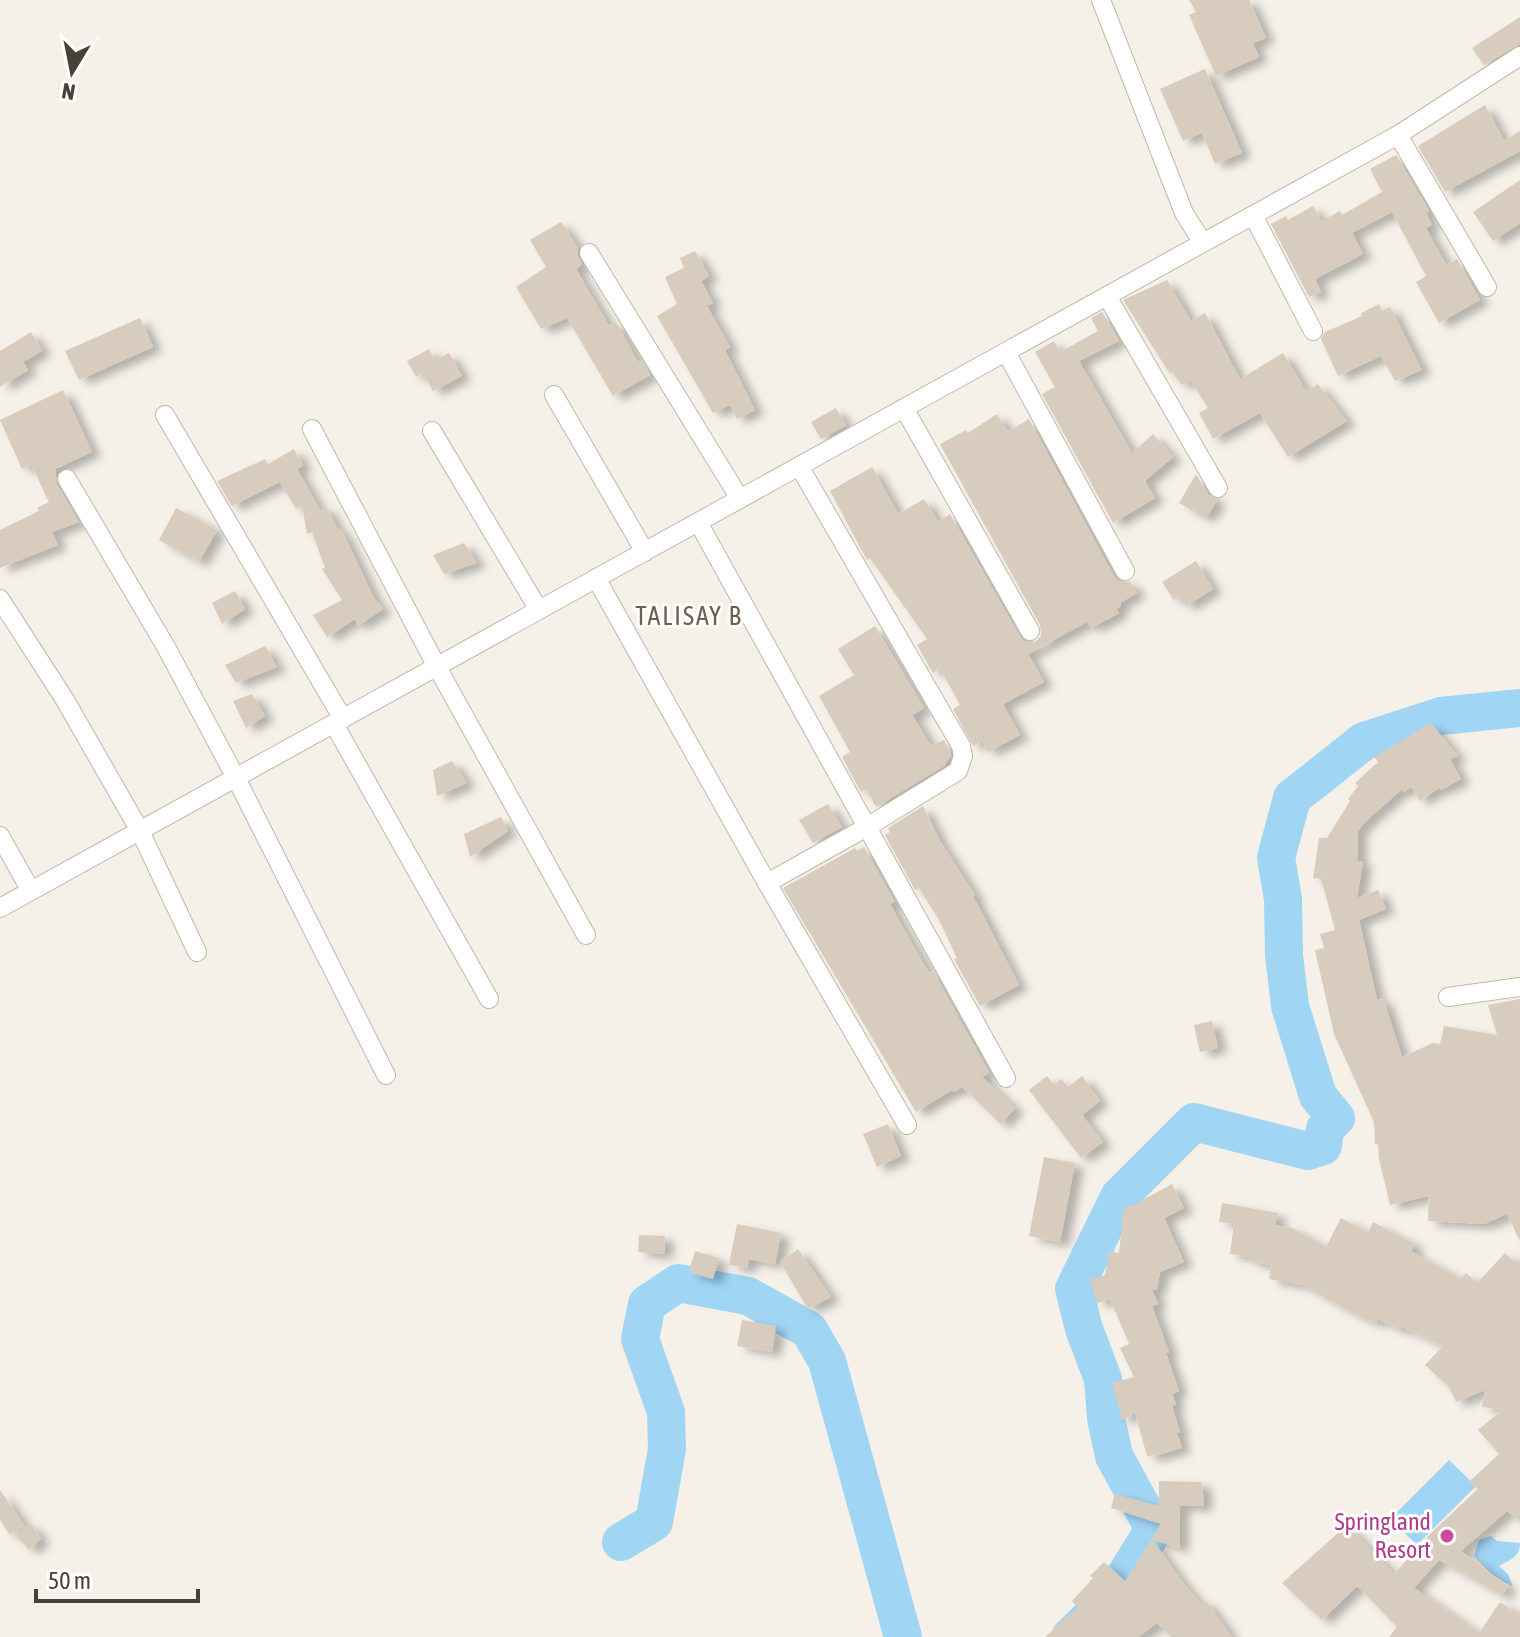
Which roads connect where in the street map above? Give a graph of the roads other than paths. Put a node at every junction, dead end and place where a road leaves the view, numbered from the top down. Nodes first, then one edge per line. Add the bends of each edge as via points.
1 (1101, 0) edge
2 (1520, 56) edge
3 (1398, 135) junction
4 (1253, 215) junction
5 (1203, 243) junction
6 (589, 253) dead end
7 (1487, 287) dead end
8 (1107, 296) junction
9 (1313, 331) dead end
10 (1006, 352) junction
11 (554, 395) dead end
12 (904, 408) junction
13 (165, 415) dead end
14 (312, 429) dead end
15 (432, 431) dead end
16 (799, 466) junction
17 (67, 479) dead end
18 (1218, 488) dead end
19 (740, 499) junction
20 (698, 522) junction
21 (645, 552) junction
22 (1125, 571) dead end
23 (596, 578) junction
24 (0, 599) edge
25 (539, 610) junction
26 (1030, 631) dead end
27 (437, 667) junction
28 (338, 721) junction
29 (236, 778) junction
30 (867, 827) junction
31 (140, 831) junction
32 (0, 836) edge
33 (767, 883) junction
34 (31, 891) junction
35 (0, 908) edge
36 (586, 935) dead end
37 (197, 952) dead end
38 (1520, 987) edge
39 (1448, 997) dead end
40 (489, 999) dead end
41 (386, 1075) dead end
42 (1006, 1078) dead end
43 (907, 1125) dead end

1 - 5 street via 1184,213
2 - 3 street
3 - 4 street
3 - 7 street
4 - 5 street
4 - 9 street
5 - 8 street
6 - 19 street
8 - 10 street
8 - 18 street
10 - 12 street
10 - 22 street
11 - 21 street
12 - 16 street
12 - 26 street
13 - 28 street
14 - 27 street
15 - 25 street
16 - 19 street
16 - 30 street via 963,756 958,771
17 - 29 street
19 - 20 street
20 - 21 street
20 - 30 street
21 - 23 street
23 - 25 street
23 - 33 street
24 - 31 street
25 - 27 street
27 - 28 street
27 - 36 street
28 - 29 street
28 - 40 street
29 - 31 street
29 - 41 street
30 - 33 street
30 - 42 street
31 - 34 street
31 - 37 street
32 - 34 street
33 - 43 street
34 - 35 street
38 - 39 street

